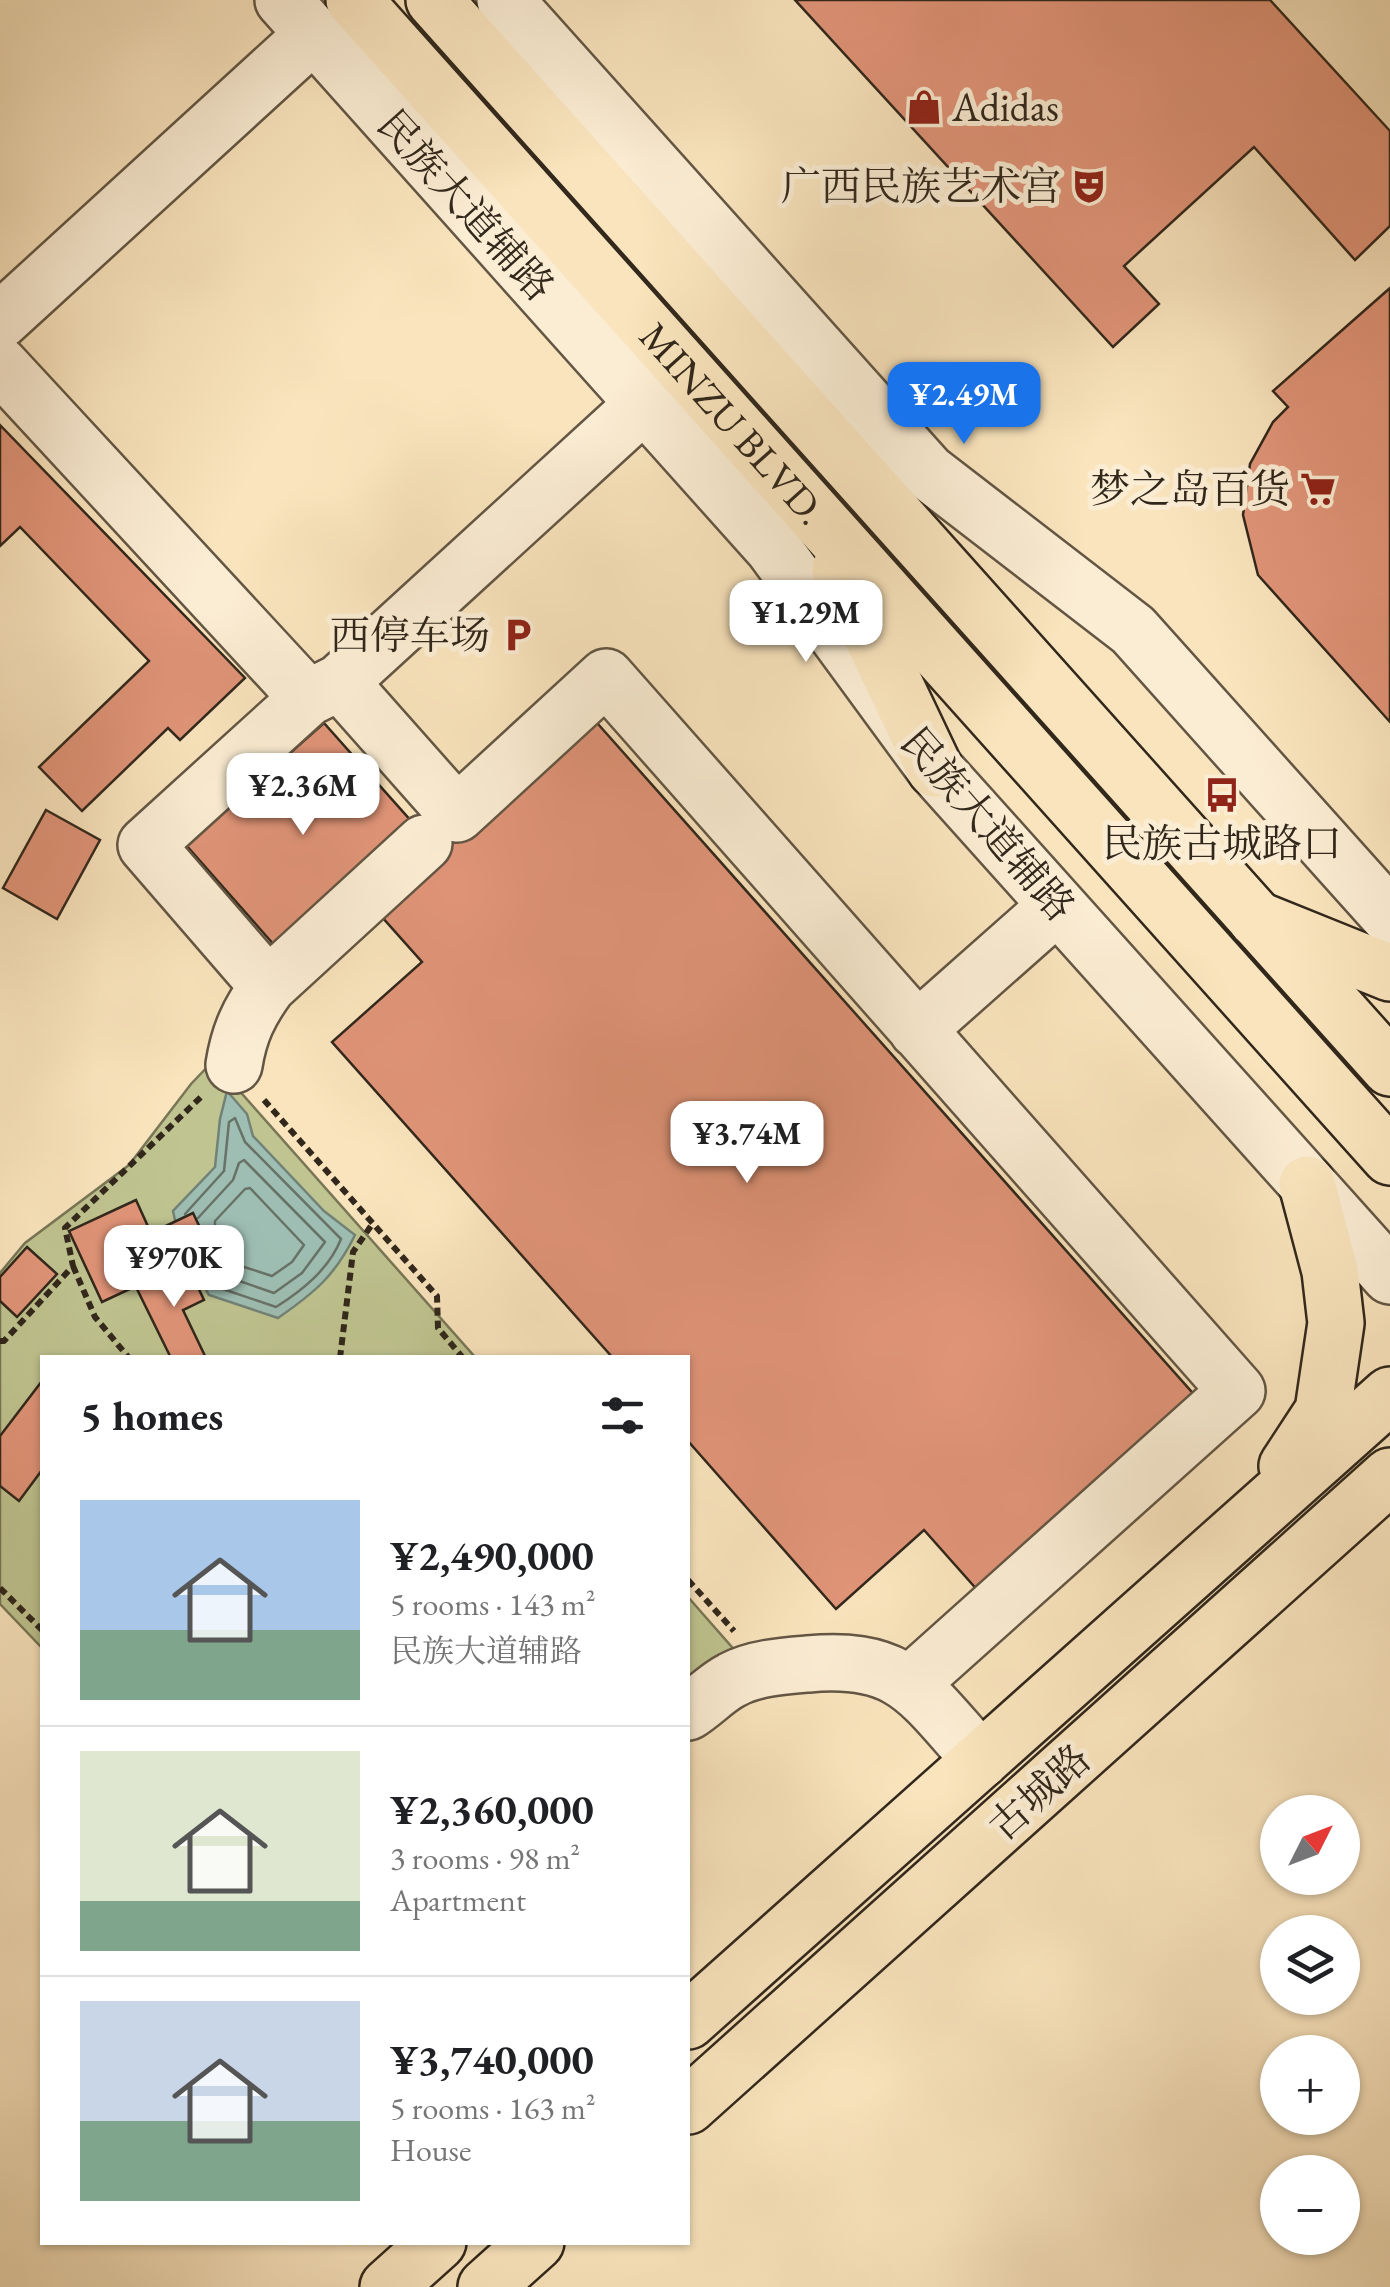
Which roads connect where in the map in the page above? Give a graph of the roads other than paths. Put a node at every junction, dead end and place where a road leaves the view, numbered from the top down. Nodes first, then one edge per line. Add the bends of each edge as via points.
1 (354, 0) edge
2 (434, 0) edge
3 (504, 0) edge
4 (298, 17) edge
5 (0, 320) edge
6 (0, 365) edge
7 (644, 404) junction
8 (813, 512) junction
9 (324, 690) junction
10 (935, 769) junction
11 (424, 843) dead end
12 (1057, 906) junction
13 (1390, 917) edge
14 (1256, 919) junction
15 (1390, 973) edge
16 (268, 986) junction
17 (917, 1030) junction
18 (234, 1066) road end
19 (1390, 1068) edge
20 (1390, 1157) edge
21 (1307, 1184) junction
22 (1390, 1276) edge
23 (1390, 1395) edge
24 (1390, 1476) edge
25 (1252, 1520) junction
26 (1390, 1530) edge
27 (1292, 1565) junction
28 (910, 1684) junction
29 (690, 1710) edge
30 (981, 1760) junction
31 (690, 2019) edge
32 (690, 2104) edge
33 (435, 2245) edge
34 (533, 2245) edge
35 (388, 2287) edge
36 (486, 2287) edge

1 - 8 main road, MINZU BLVD.
2 - 14 main road, MINZU BLVD.
3 - 13 street via 928,472 1133,630
4 - 5 street
4 - 7 street, 民族大道辅路
6 - 9 street
7 - 9 street
7 - 10 street, 民族大道辅路 via 773,548
8 - 10 main road
8 - 20 main road, MINZU BLVD.
9 - 16 street via 146,845
9 - 17 street via 457,814 606,678
10 - 12 street, 民族大道辅路
11 - 16 street
12 - 17 street
12 - 21 street, 民族大道辅路
14 - 15 main road
14 - 19 main road, MINZU BLVD.
16 - 18 street via 248,1013
17 - 28 street via 1238,1391
21 - 22 street, 民族大道辅路
21 - 25 main road via 1336,1323 1323,1411
23 - 25 main road, 古城路
24 - 27 main road, 古城路
25 - 30 main road, 古城路
26 - 27 main road
27 - 32 main road, 古城路
28 - 29 street via 883,1668 846,1660 768,1669 732,1679
28 - 30 street
30 - 31 main road, 古城路
33 - 35 main road
34 - 36 main road

